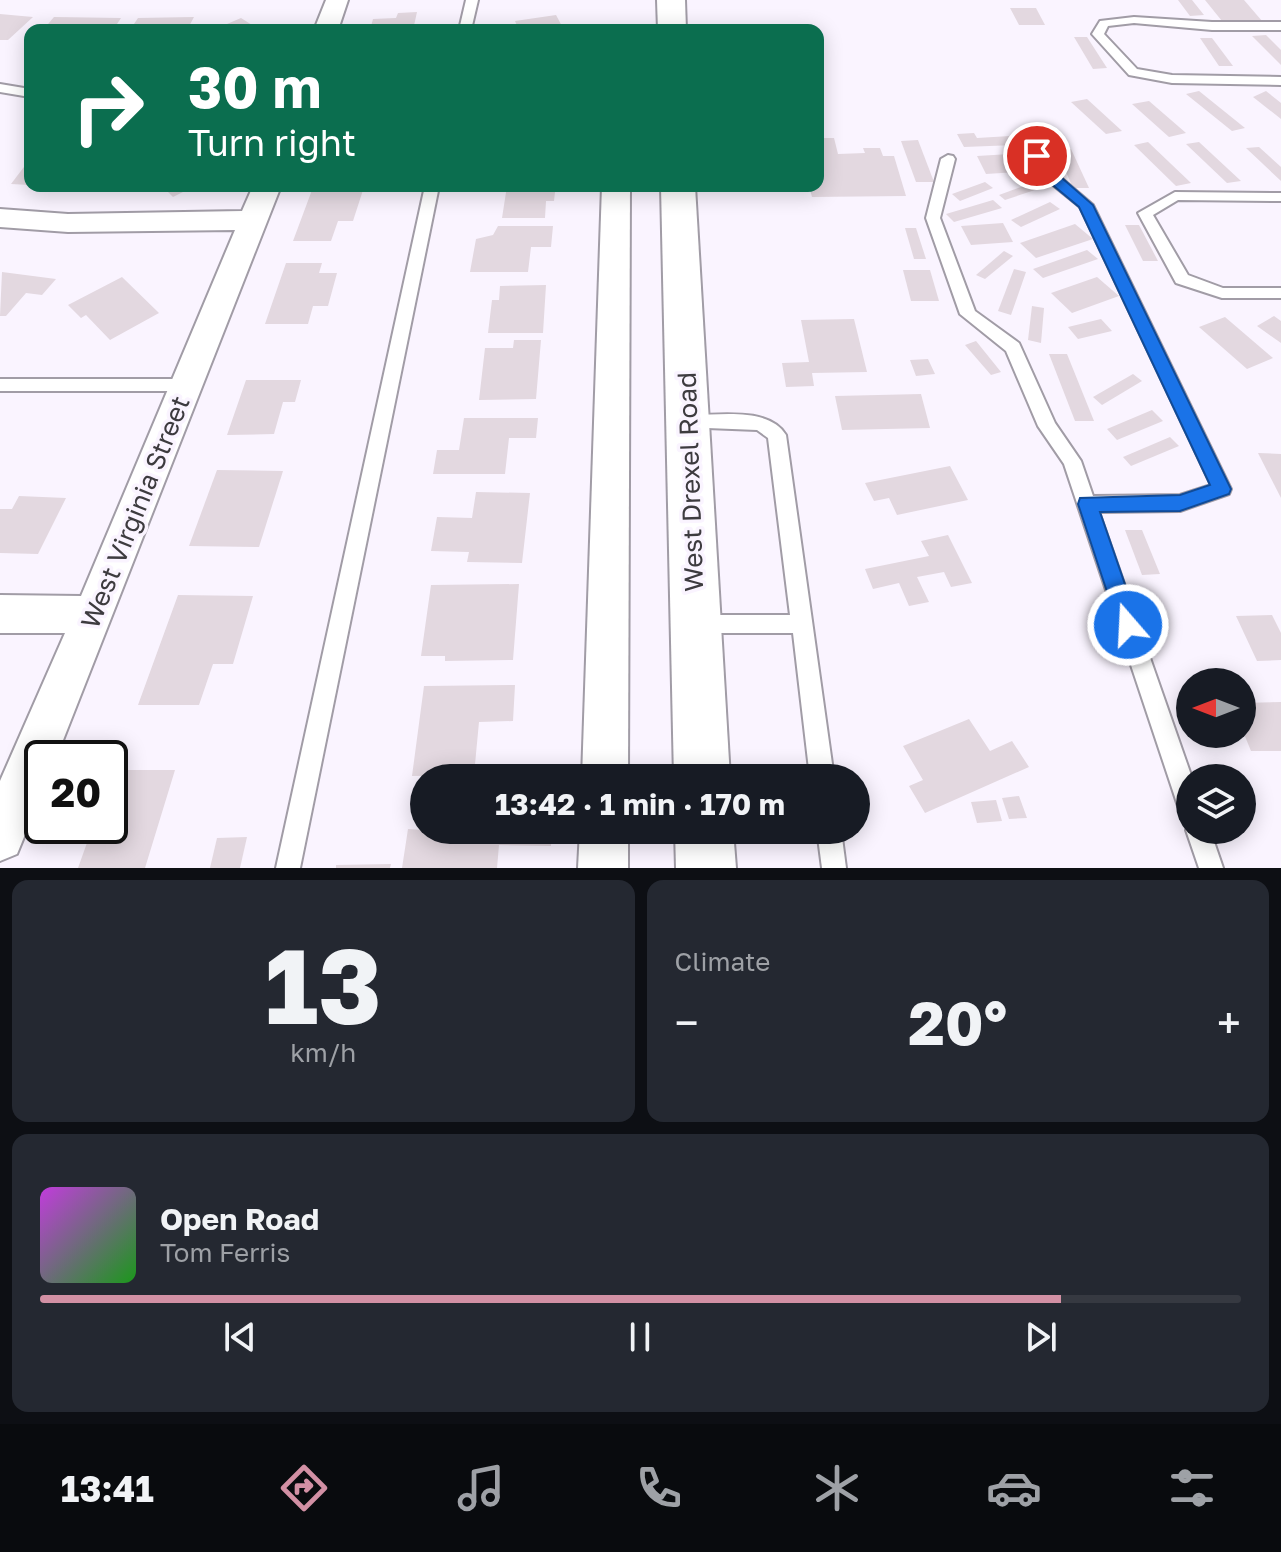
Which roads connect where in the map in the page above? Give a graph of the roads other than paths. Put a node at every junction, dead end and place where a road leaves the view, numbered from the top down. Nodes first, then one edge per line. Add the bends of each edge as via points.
1 (337, 0) edge
2 (472, 0) edge
3 (671, 0) edge
4 (328, 24) edge
5 (466, 24) edge
6 (672, 24) edge
7 (1281, 26) edge
8 (1281, 81) edge
9 (0, 88) edge
10 (24, 92) edge
11 (1037, 156) dead end
12 (948, 159) dead end
13 (431, 192) edge
14 (616, 192) edge
15 (678, 192) edge
16 (1281, 197) edge
17 (260, 203) edge
18 (0, 218) edge
19 (1281, 293) edge
20 (0, 385) edge
21 (187, 385) junction
22 (688, 422) junction
23 (1087, 504) junction
24 (0, 614) edge
25 (94, 615) junction
26 (696, 624) junction
27 (802, 624) junction
28 (605, 764) edge
29 (701, 764) edge
30 (820, 764) edge
31 (1176, 765) edge
32 (0, 837) edge
33 (604, 844) edge
34 (705, 844) edge
35 (831, 844) edge
36 (1203, 844) edge
37 (288, 868) edge
38 (603, 868) edge
39 (706, 868) edge
40 (834, 868) edge
41 (1211, 868) edge

1 - 4 street
2 - 5 lane
3 - 6 street
7 - 8 lane via 1134,20 1104,23 1098,34 1133,72 1172,79
9 - 10 lane
11 - 23 lane via 1048,174 1086,205 1222,489 1180,503
12 - 23 lane via 933,218 968,314 1013,347 1047,426 1072,461
13 - 37 lane
14 - 28 street
15 - 22 street, West Drexel Road
16 - 19 lane via 1175,196 1145,213 1182,279 1222,293
17 - 18 street via 68,223
17 - 21 street, West Virginia Street
20 - 21 lane
21 - 25 street, West Virginia Street
22 - 26 street, West Drexel Road
22 - 27 lane via 761,423 777,435
23 - 31 lane
24 - 25 street
25 - 32 street, West Virginia Street
26 - 27 lane
26 - 29 street, West Drexel Road
27 - 30 lane
33 - 38 street
34 - 39 street
35 - 40 lane
36 - 41 lane

